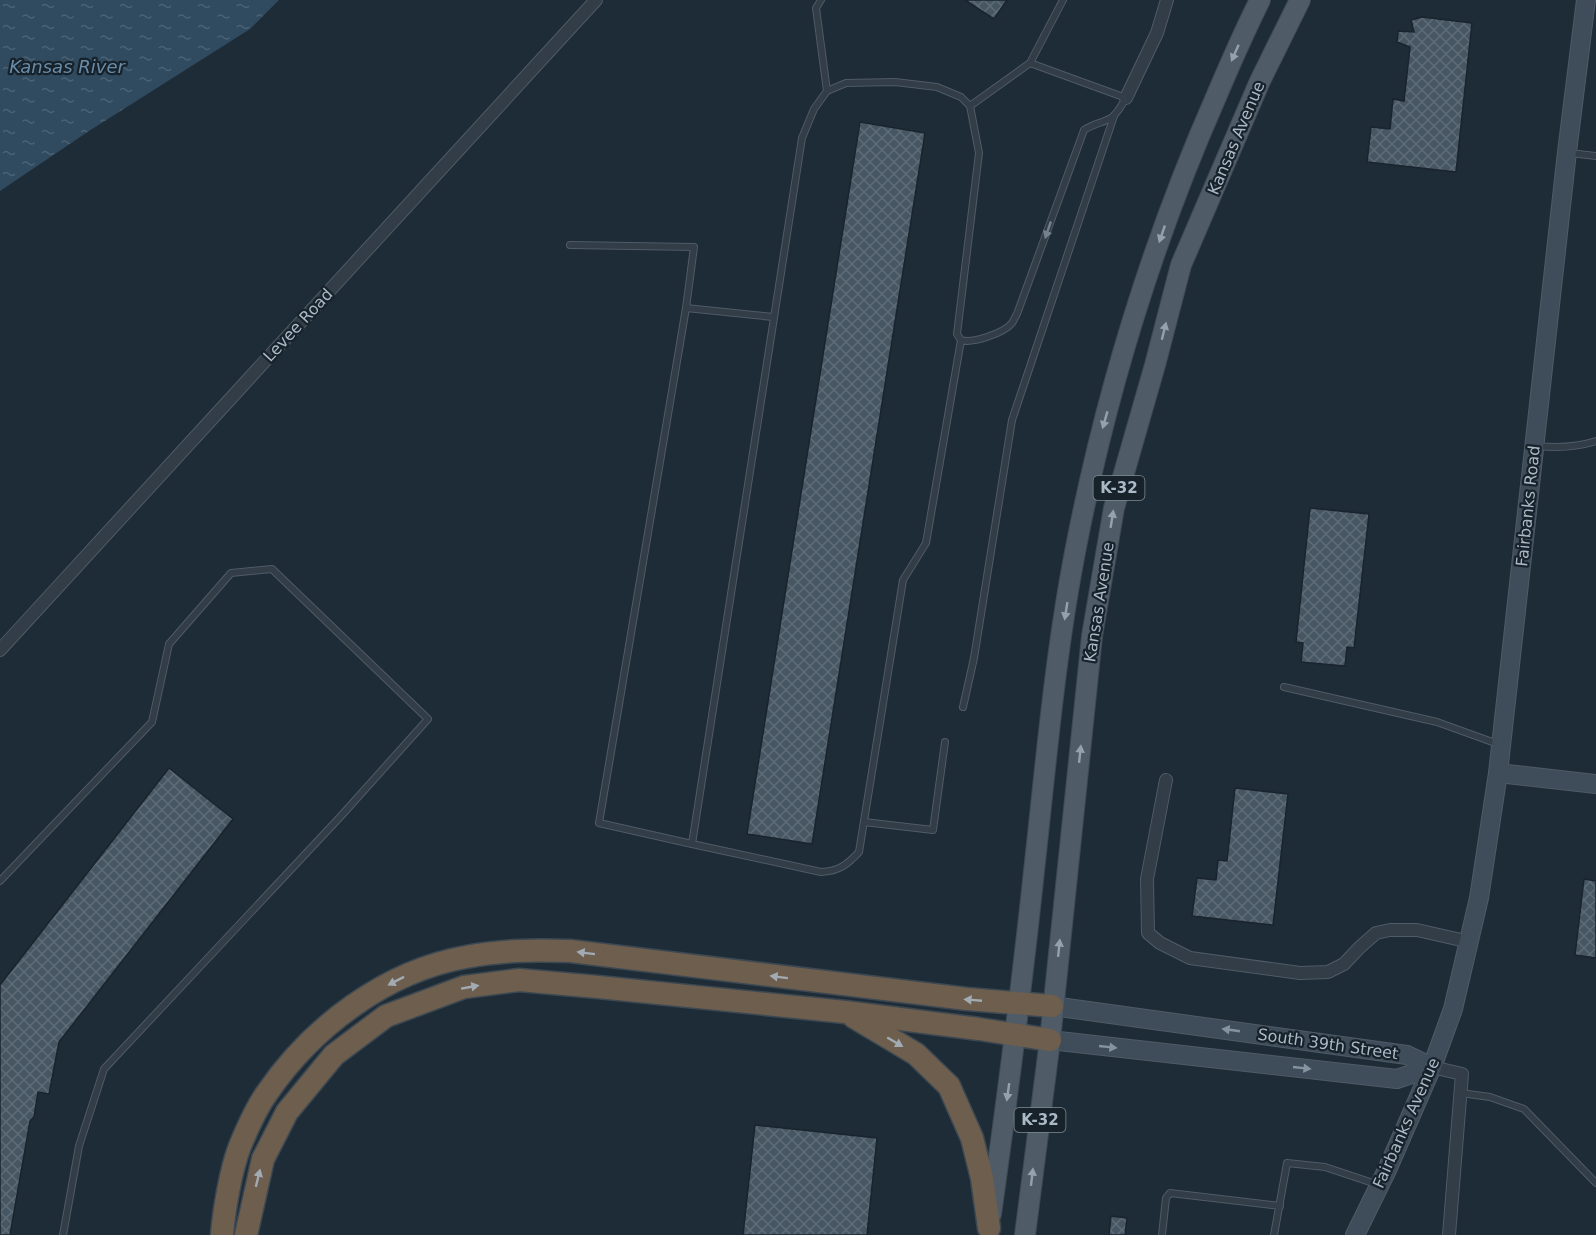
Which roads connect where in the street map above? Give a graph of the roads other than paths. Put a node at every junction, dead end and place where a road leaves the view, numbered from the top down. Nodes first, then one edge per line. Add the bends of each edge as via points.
1 (597, 0) edge
2 (820, 0) edge
3 (1063, 0) edge
4 (1167, 0) edge
5 (1260, 0) edge
6 (1300, 0) edge
7 (1586, 0) edge
8 (1030, 63) junction
9 (827, 91) junction
10 (1126, 98) junction
11 (970, 106) junction
12 (1114, 116) junction
13 (1567, 152) junction
14 (1596, 156) edge
15 (570, 245) dead end
16 (686, 308) junction
17 (773, 317) junction
18 (960, 340) junction
19 (1596, 441) edge
20 (1534, 445) junction
21 (0, 650) edge
22 (1284, 687) dead end
23 (963, 707) dead end
24 (945, 742) dead end
25 (1501, 745) junction
26 (1498, 773) junction
27 (1166, 780) dead end
28 (1596, 784) edge
29 (864, 822) junction
30 (692, 843) junction
31 (0, 881) edge
32 (1470, 942) junction
33 (1020, 1003) junction
34 (1052, 1006) junction
35 (1453, 1009) joint
36 (845, 1012) junction
37 (1016, 1034) junction
38 (1050, 1040) junction
39 (1432, 1068) junction
40 (1460, 1097) junction
41 (1596, 1183) edge
42 (1380, 1185) junction
43 (1280, 1206) junction
44 (989, 1232) edge
45 (63, 1235) edge
46 (222, 1235) edge
47 (246, 1235) edge
48 (1025, 1235) edge
49 (1162, 1235) edge
50 (1274, 1235) edge
51 (1355, 1235) edge
52 (1449, 1235) edge

1 - 21 street, Levee Road
2 - 9 lane via 816,8
3 - 8 lane
4 - 10 street via 1157,33
5 -> 33 main road, Kansas Avenue / K-32 via 1184,170 1137,308 1103,430 1076,546 1057,667
34 -> 6 main road, Kansas Avenue / K-32 via 1092,636 1114,508 1180,265 1260,81
7 - 13 street, Fairbanks Road
8 - 10 lane
8 - 11 lane
9 - 11 lane via 846,83 895,82 937,87 961,97
9 - 17 lane via 814,109 802,138
10 - 12 lane
11 - 18 lane via 979,153 957,334
12 -> 18 lane via 1084,130 1012,324 967,343
12 - 23 lane via 1012,420
13 - 14 lane
13 - 20 street, Fairbanks Road
15 - 16 lane via 694,247
16 - 17 lane
16 - 30 lane via 599,823
17 - 30 lane
18 - 29 lane via 926,543 903,580
19 - 20 lane via 1581,446
20 - 25 street, Fairbanks Road
22 - 25 lane via 1437,722
24 - 29 lane via 933,830
25 - 26 street, Fairbanks Road
26 - 28 street
26 - 32 street, Fairbanks Road
27 - 32 street via 1147,879 1148,933 1160,943 1190,958 1300,973 1328,972 1344,964 1376,933 1417,930
29 - 30 lane via 859,852 836,871 821,872
31 - 45 lane via 152,722 169,644 231,573 272,569 428,719 104,1068 79,1146
32 - 35 street, Fairbanks Road
33 - 34 highway
33 - 37 main road, Kansas Avenue / K-32
33 -> 46 highway via 570,951 525,950 464,957 414,972 368,995 309,1041 266,1094 240,1147
34 - 38 main road, Kansas Avenue / K-32
39 -> 34 street, South 39th Street via 1407,1055
35 - 39 street, Fairbanks Avenue
36 - 37 highway
36 -> 44 highway via 916,1054 949,1086 972,1138
47 -> 36 highway via 263,1159 287,1112 334,1054 386,1016 464,987 519,980
37 - 38 highway
37 -> 44 main road, Kansas Avenue / K-32
38 -> 39 street, South 39th Street via 1397,1079
48 -> 38 main road, Kansas Avenue / K-32
39 - 40 street via 1462,1074
39 - 42 street, Fairbanks Avenue
40 - 41 lane via 1490,1097 1524,1109
40 - 52 street
42 - 43 lane via 1325,1167 1287,1163
42 - 51 street, Fairbanks Avenue
43 - 49 lane via 1170,1193
43 - 50 lane

